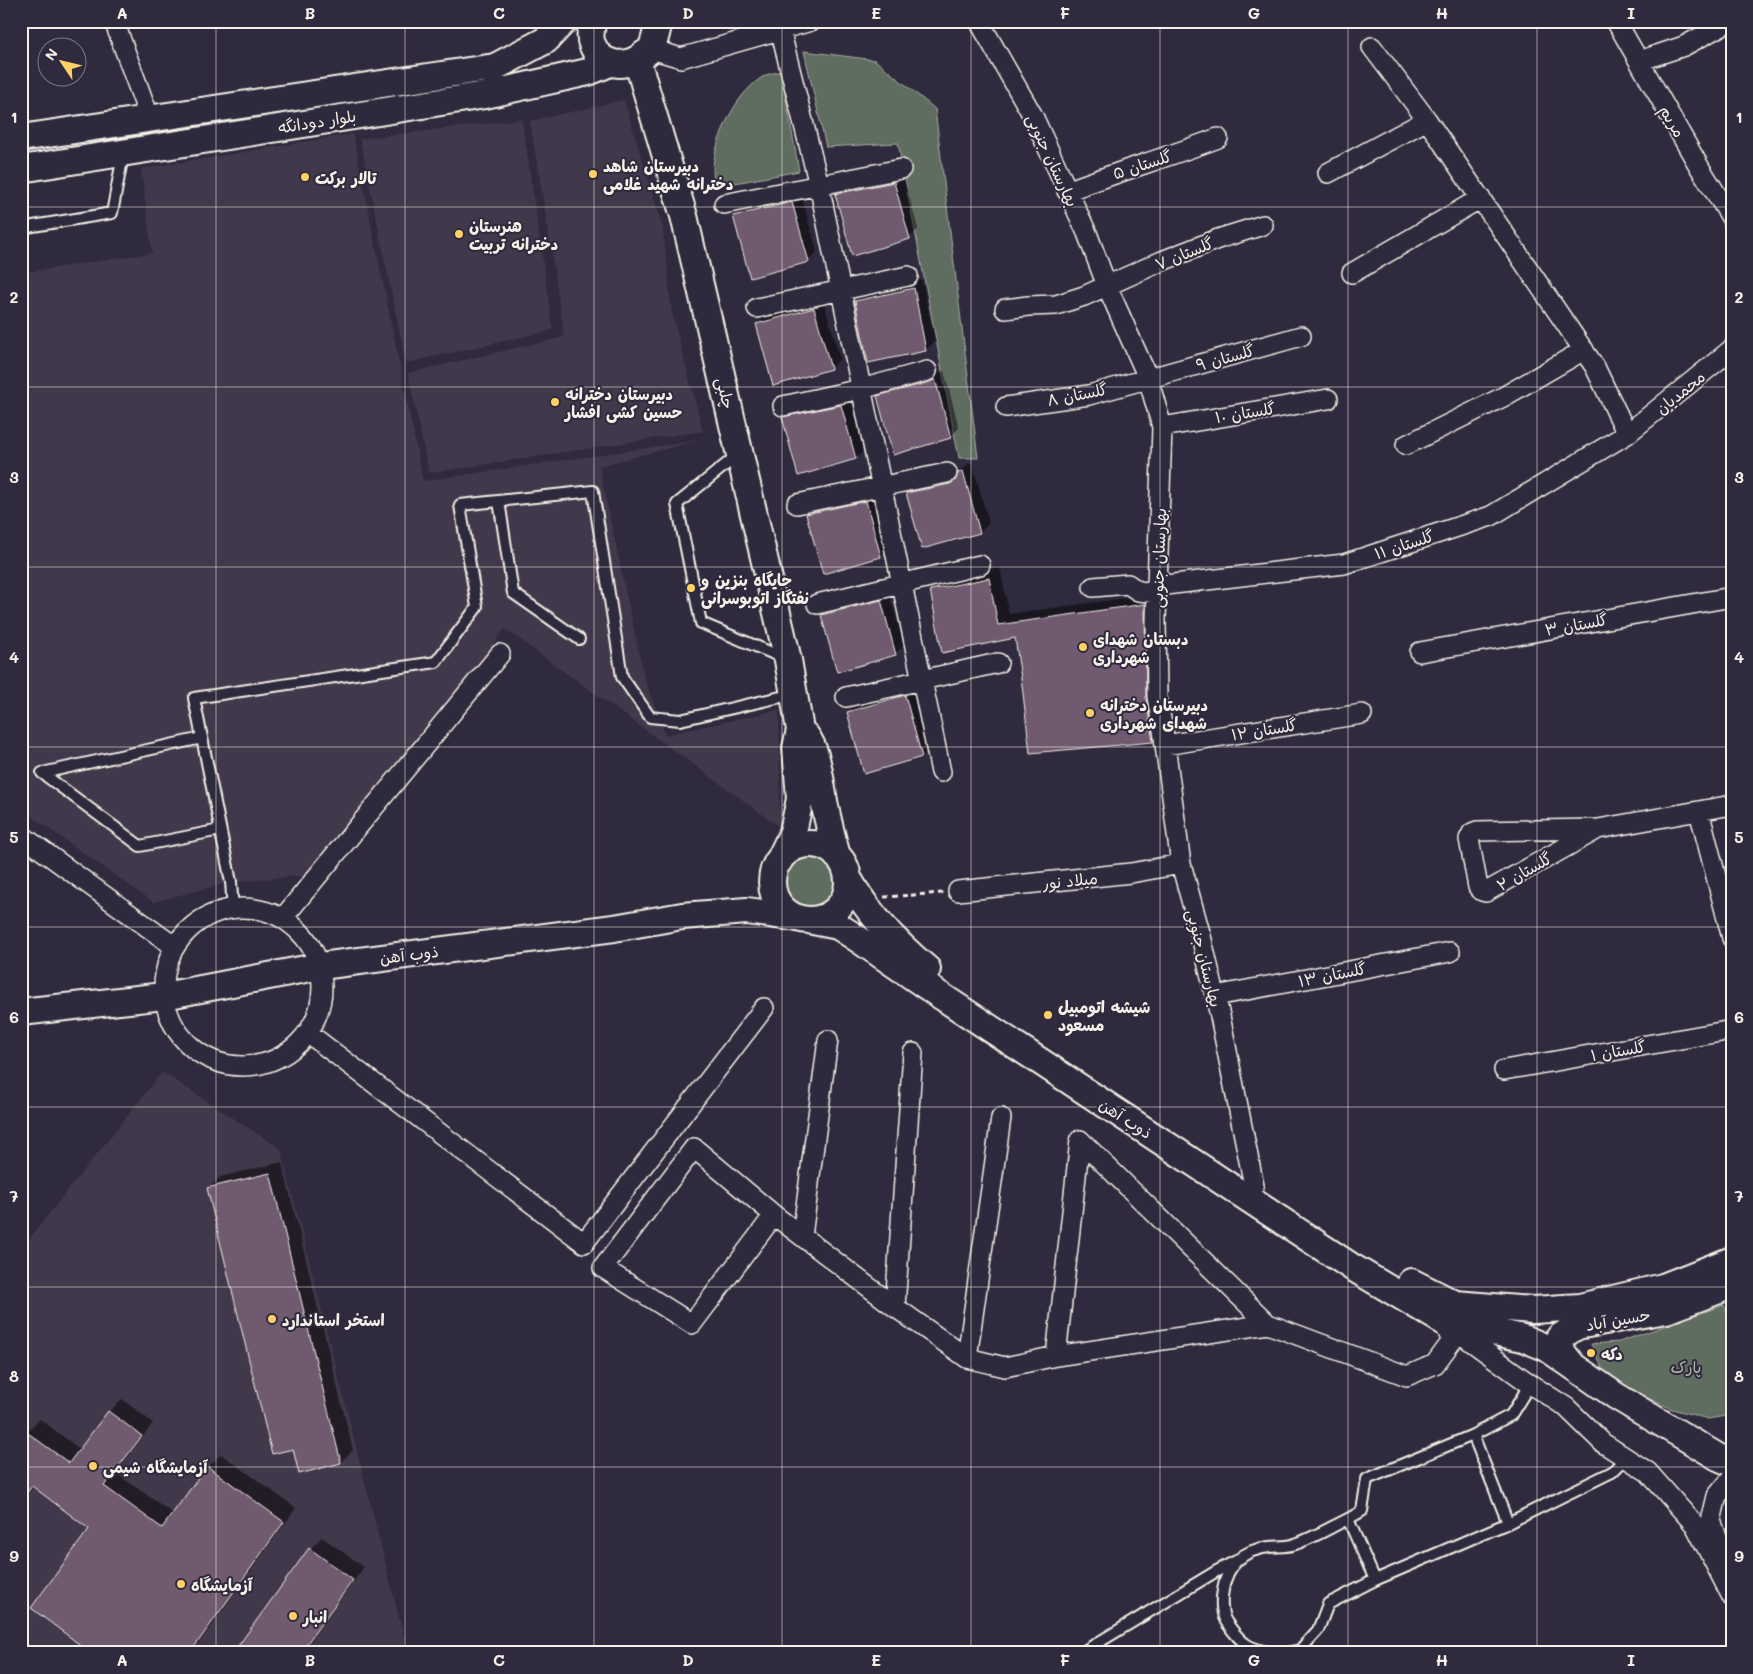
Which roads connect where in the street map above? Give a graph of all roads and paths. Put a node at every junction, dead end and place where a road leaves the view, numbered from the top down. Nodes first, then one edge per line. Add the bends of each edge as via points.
1 (114, 21) edge
2 (564, 21) edge
3 (593, 21) edge
4 (659, 21) edge
5 (811, 21) edge
6 (979, 21) edge
7 (1616, 21) edge
8 (1730, 21) edge
9 (780, 29) junction
10 (1372, 47) dead end
11 (644, 54) junction
12 (1639, 61) junction
13 (610, 63) junction
14 (150, 119) junction
15 (1427, 120) junction
16 (21, 138) edge
17 (1218, 138) dead end
18 (159, 147) junction
19 (123, 152) junction
20 (21, 169) edge
21 (901, 169) dead end
22 (1328, 173) dead end
23 (818, 185) junction
24 (1066, 190) junction
25 (1481, 198) junction
26 (724, 204) dead end
27 (1732, 219) edge
28 (1263, 225) dead end
29 (21, 228) edge
30 (1352, 273) dead end
31 (908, 276) dead end
32 (1107, 286) junction
33 (841, 290) junction
34 (757, 308) dead end
35 (1005, 309) dead end
36 (1302, 336) dead end
37 (1732, 349) edge
38 (1584, 350) junction
39 (927, 371) dead end
40 (1148, 378) junction
41 (861, 389) junction
42 (1328, 399) dead end
43 (783, 406) dead end
44 (1006, 407) dead end
45 (1162, 426) junction
46 (1627, 434) junction
47 (1406, 445) dead end
48 (740, 453) junction
49 (946, 473) dead end
50 (881, 486) junction
51 (499, 501) junction
52 (797, 504) dead end
53 (980, 565) dead end
54 (902, 582) junction
55 (1093, 587) dead end
56 (1157, 590) junction
57 (1732, 597) edge
58 (817, 604) dead end
59 (579, 639) dead end
60 (1420, 652) dead end
61 (500, 654) dead end
62 (788, 660) junction
63 (998, 664) dead end
64 (922, 680) junction
65 (794, 694) junction
66 (846, 697) dead end
67 (1362, 714) dead end
68 (800, 730) junction
69 (202, 738) junction
70 (1166, 745) junction
71 (941, 772) dead end
72 (1732, 805) edge
73 (1700, 811) junction
74 (1598, 829) junction
75 (220, 830) junction
76 (21, 835) edge
77 (778, 861) junction
78 (1181, 864) junction
79 (848, 878) junction
80 (958, 891) joint
81 (233, 910) junction
82 (283, 918) junction
83 (803, 919) junction
84 (1732, 938) edge
85 (175, 947) junction
86 (1450, 952) dead end
87 (321, 966) junction
88 (164, 996) junction
89 (1215, 996) junction
90 (764, 1008) dead end
91 (21, 1012) edge
92 (1732, 1030) edge
93 (308, 1033) junction
94 (828, 1040) dead end
95 (913, 1053) dead end
96 (1504, 1070) dead end
97 (1001, 1118) dead end
98 (1250, 1191) junction
99 (774, 1215) junction
100 (802, 1236) junction
101 (1732, 1260) edge
102 (1732, 1285) edge
103 (895, 1308) junction
104 (1449, 1312) junction
105 (1268, 1324) junction
106 (1056, 1356) junction
107 (967, 1358) junction
108 (1574, 1368) junction
109 (1530, 1384) junction
110 (1473, 1435) junction
111 (1625, 1459) junction
112 (1732, 1463) edge
113 (1732, 1478) edge
114 (1348, 1519) junction
115 (1508, 1522) junction
116 (1234, 1562) junction
117 (1732, 1575) edge
118 (1375, 1580) junction
119 (1732, 1597) edge
120 (21, 1649) edge
121 (27, 1653) edge
122 (1082, 1653) edge
123 (1277, 1653) edge
124 (1286, 1653) edge

1 - 14 street
2 - 14 main road, بلوار دودانگه via 546,40 495,67
3 - 13 main road via 591,43 598,55
4 - 11 main road
5 - 9 street
6 - 24 street, بهارستان جنوبی via 1033,116
7 - 12 street, مریم
8 - 12 street via 1684,46
9 - 11 street via 681,58
9 - 23 street
10 - 15 street
11 - 13 main road, بلوار دودانگه via 627,64
11 - 48 main road, چلبی
12 - 27 street, مریم
13 - 18 main road, بلوار دودانگه via 588,72 485,95
14 - 16 main road, بلوار دودانگه
14 - 18 main road
15 - 22 street
15 - 25 street
17 - 24 street, گلستان ۵
18 - 19 main road, بلوار دودانگه
19 - 20 main road, بلوار دودانگه
19 - 29 lane via 112,213
21 - 23 street
23 - 26 street
23 - 33 street
24 - 32 street, بهارستان جنوبی
25 - 30 street
25 - 38 street
28 - 32 street, گلستان ۷ via 1218,239
31 - 33 street
32 - 35 street, گلستان ۷ via 1056,306
32 - 40 street, بهارستان جنوبی
33 - 34 street
33 - 41 street
36 - 40 street, گلستان ۹
37 - 46 street, محمدیان
38 - 46 street
38 - 47 street via 1503,397
39 - 41 street
40 - 44 street, گلستان ۸ via 1089,394
40 - 45 street, بهارستان جنوبی
41 - 43 street
41 - 50 street
42 - 45 street, گلستان ۱۰
45 - 56 street, بهارستان جنوبی
46 - 56 street, گلستان ۱۱ via 1491,516 1344,564
48 - 62 main road, چلبی
48 - 62 lane via 677,504 701,623
49 - 50 street
50 - 52 street
50 - 54 street
51 - 59 lane via 512,592
51 - 65 lane via 593,491 622,677 650,716 680,720
51 - 69 lane via 460,505 477,607 436,662 194,698
53 - 54 street
54 - 58 street
54 - 64 street
55 - 56 street via 1128,584 1138,591
56 - 70 street, بهارستان جنوبی via 1157,697
57 - 60 street, گلستان ۳
61 - 82 street
62 - 65 main road, چلبی
63 - 64 street
64 - 66 street
64 - 71 street
65 - 68 main road, چلبی
67 - 70 street, گلستان ۱۲
68 - 77 main road via 796,748 800,799 793,832
68 - 79 main road via 810,741 826,812
69 - 75 lane
69 - 75 lane via 42,773 140,846
70 - 78 street, بهارستان جنوبی
72 - 73 street, گلستان ۲
73 - 74 street, گلستان ۲
73 - 84 street
74 - 74 street, گلستان ۲ via 1477,831 1469,839 1478,887 1486,892
75 - 81 lane via 231,882
76 - 85 street
77 - 79 main road via 796,847 818,846 828,849
77 - 83 main road via 772,881 774,893 787,913
78 - 80 street, میلاد نور via 1130,873
78 - 89 street, بهارستان جنوبی
79 - 80 path
79 - 83 main road via 844,898 838,907 819,919
79 - 98 main road, ذوب آهن via 888,933 941,980
81 - 82 street via 242,908 268,912
81 - 85 street via 216,913 193,927
82 - 87 street via 318,955
83 - 87 main road, ذوب آهن via 747,911 682,916 614,928
83 - 98 main road, ذوب آهن via 838,926
85 - 88 street via 166,972
86 - 89 street, گلستان ۱۳
87 - 88 main road, ذوب آهن
87 - 93 street via 322,995
88 - 91 main road, ذوب آهن
88 - 93 street via 172,1023 187,1043 208,1058 232,1066 257,1065 281,1056
89 - 98 street, بهارستان جنوبی
90 - 93 street via 584,1243
92 - 96 street, گلستان ۱
94 - 100 street
95 - 103 street
97 - 107 street
98 - 104 main road, ذوب آهن via 1352,1267
99 - 99 street via 692,1324 603,1268 694,1148
99 - 100 street
100 - 103 street
101 - 104 main road, حسین آباد via 1663,1287 1580,1307
102 - 108 main road, حسین آباد via 1666,1310 1577,1326 1560,1337 1562,1352
103 - 107 street
104 - 105 street via 1452,1342 1435,1364 1407,1376
104 - 108 main road via 1547,1348
104 - 109 street
105 - 106 street
105 - 106 street via 1080,1140
106 - 107 street via 1005,1366
108 - 112 main road
109 - 110 lane via 1511,1415
109 - 111 street via 1566,1407 1603,1443
110 - 114 lane via 1368,1479 1362,1512
110 - 115 lane
111 - 115 lane via 1612,1472
111 - 119 street via 1648,1472 1695,1524
113 - 117 street via 1717,1496 1711,1521
114 - 116 lane via 1292,1545 1266,1547
114 - 118 lane
115 - 118 lane
116 - 122 lane
116 - 123 lane via 1224,1580 1221,1598 1224,1620 1238,1640 1259,1651
118 - 124 lane via 1328,1604 1318,1630 1300,1650
120 - 121 lane

